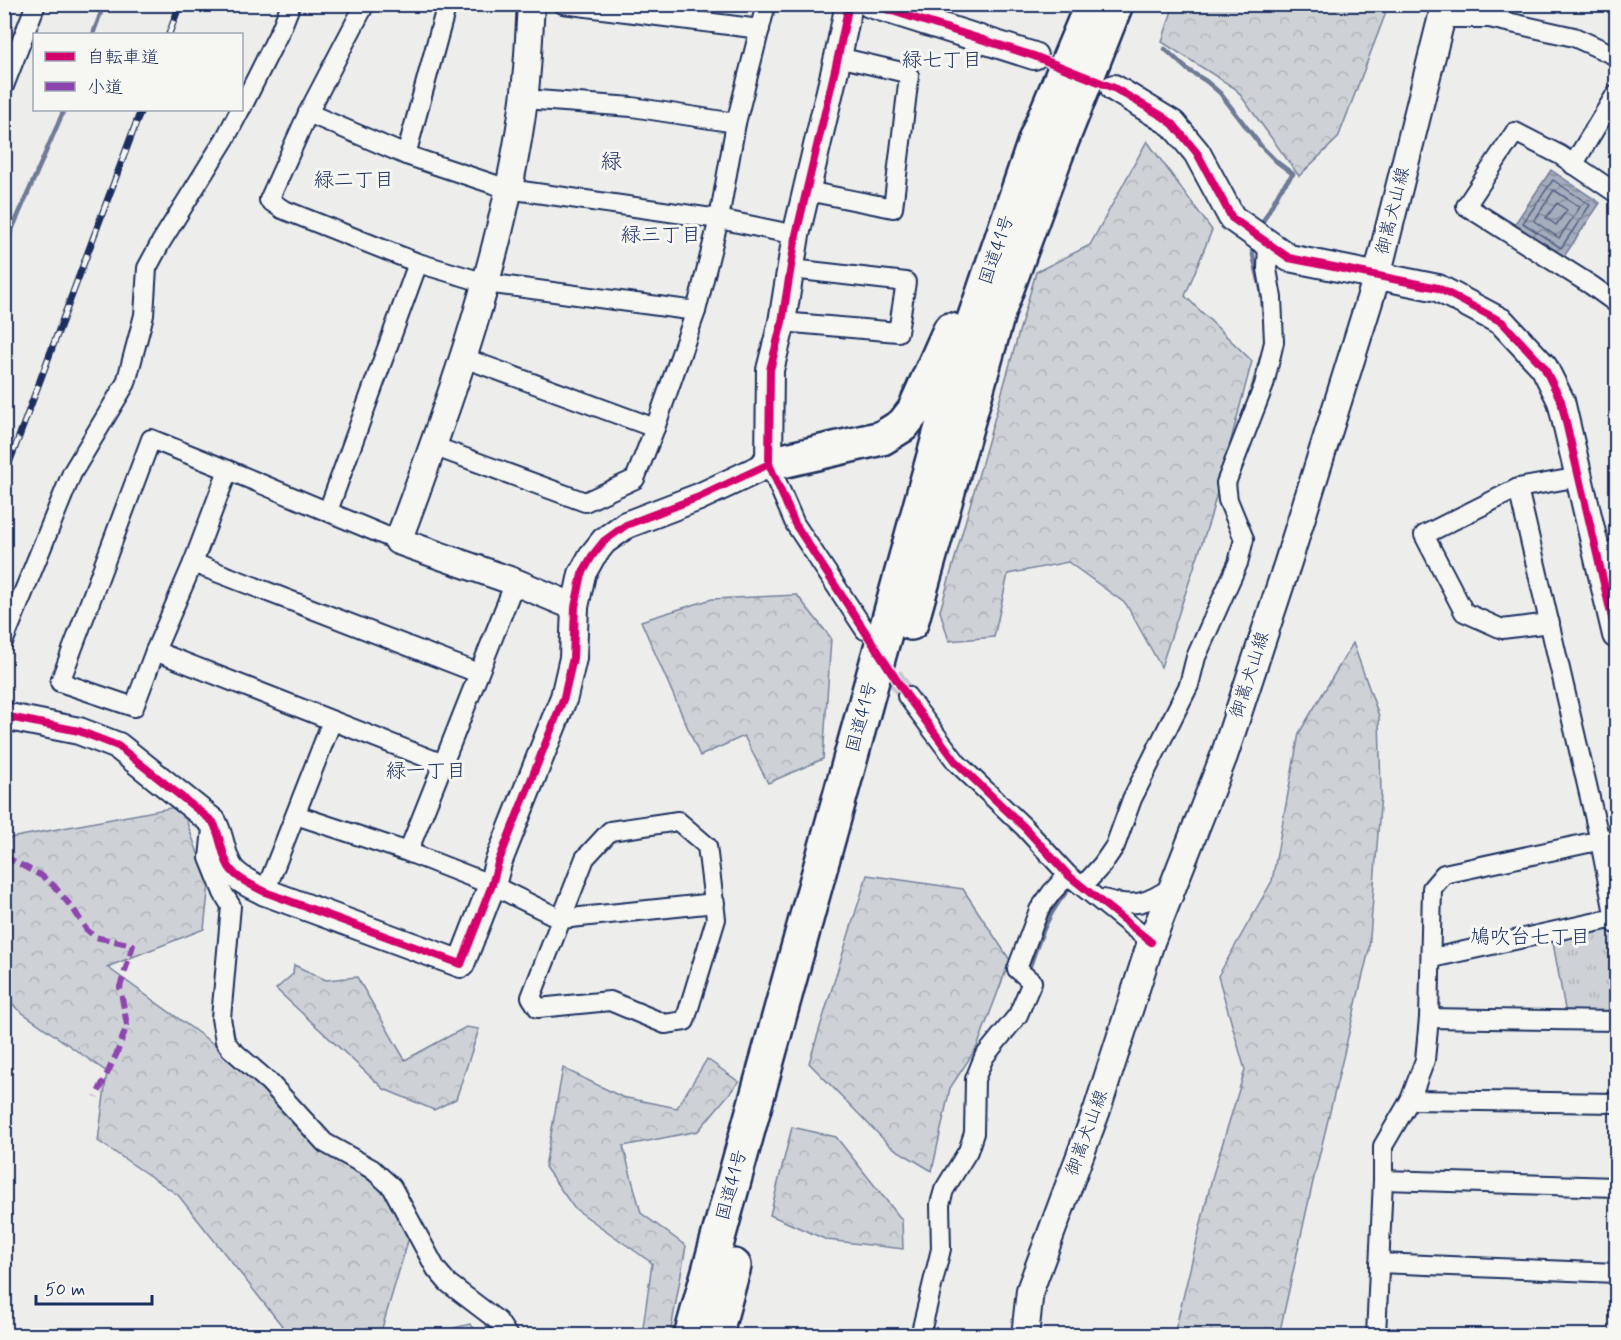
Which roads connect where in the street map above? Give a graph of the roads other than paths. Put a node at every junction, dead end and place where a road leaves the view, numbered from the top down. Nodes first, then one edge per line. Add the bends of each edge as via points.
1 (36, 4) edge
2 (291, 4) edge
3 (365, 4) edge
4 (447, 4) edge
5 (531, 4) edge
6 (562, 4) edge
7 (766, 4) edge
8 (849, 4) edge
9 (870, 4) edge
10 (1092, 4) edge
11 (1116, 4) edge
12 (1444, 11) edge
13 (760, 29) junction
14 (1034, 56) dead end
15 (1617, 56) edge
16 (838, 57) junction
17 (4, 86) edge
18 (1114, 88) dead end
19 (1617, 94) edge
20 (524, 99) junction
21 (243, 104) edge
22 (239, 111) edge
23 (308, 113) junction
24 (736, 123) junction
25 (1036, 138) junction
26 (406, 155) junction
27 (1573, 165) junction
28 (508, 189) junction
29 (807, 191) junction
30 (1617, 193) edge
31 (719, 219) junction
32 (796, 235) junction
33 (1268, 243) junction
34 (418, 262) junction
35 (792, 269) junction
36 (1377, 276) junction
37 (486, 283) junction
38 (1617, 303) edge
39 (696, 311) junction
40 (782, 322) junction
41 (464, 358) junction
42 (655, 428) junction
43 (434, 446) junction
44 (769, 464) junction
45 (228, 470) junction
46 (1580, 477) junction
47 (1518, 488) junction
48 (328, 512) junction
49 (398, 541) junction
50 (1609, 556) edge
51 (193, 563) junction
52 (515, 582) junction
53 (575, 607) junction
54 (1550, 623) junction
55 (865, 630) dead end
56 (1617, 634) edge
57 (4, 640) edge
58 (155, 651) junction
59 (477, 673) junction
60 (907, 696) tunnel mouth
61 (4, 716) edge
62 (332, 721) junction
63 (443, 764) junction
64 (296, 815) junction
65 (213, 822) junction
66 (1608, 839) edge
67 (408, 852) junction
68 (1076, 880) junction
69 (492, 885) junction
70 (1173, 886) junction
71 (266, 892) junction
72 (1098, 898) junction
73 (715, 903) junction
74 (561, 919) junction
75 (1616, 921) edge
76 (1151, 942) junction
77 (1432, 958) junction
78 (1429, 1018) junction
79 (1617, 1021) edge
80 (1410, 1100) junction
81 (1617, 1103) edge
82 (1383, 1180) junction
83 (1617, 1187) edge
84 (1379, 1263) junction
85 (1617, 1274) edge
86 (508, 1335) edge
87 (691, 1335) edge
88 (715, 1335) edge
89 (920, 1335) edge
90 (1025, 1335) edge
91 (1376, 1335) edge

1 - 17 street
2 - 21 street
3 - 23 street
4 - 26 street
5 - 20 street
6 - 13 street
7 - 13 street
8 - 16 street
9 - 14 street
10 - 25 highway, 国道41号
11 - 88 highway, 国道41号 via 999,310
12 - 15 street via 1574,37
12 - 36 street, 御嵩犬山線
13 - 24 street
16 - 29 street
16 - 29 street via 909,76 893,208
18 - 33 street via 1173,124 1197,153 1232,218
19 - 27 street
20 - 24 street via 632,107
20 - 28 street
22 - 57 street via 147,268 144,315 126,383 72,473
23 - 26 street
23 - 34 street via 269,200 282,209
24 - 31 street
25 - 44 highway via 998,210 930,379 903,425 882,438
25 - 87 highway, 国道41号 via 961,358
26 - 28 street
27 - 30 street
27 - 38 street via 1515,132 1466,206
28 - 31 street
28 - 37 street
29 - 32 street
31 - 32 street
31 - 39 street
32 - 35 street
33 - 36 street via 1289,258
33 - 68 street via 1274,342 1264,385 1226,483 1228,500 1244,539 1238,563 1196,657 1190,685 1132,799 1115,846 1102,865
34 - 37 street
34 - 48 street
35 - 40 street
35 - 40 street via 906,282 898,332
36 - 46 street via 1438,288 1502,322 1544,367 1561,401
36 - 70 street, 御嵩犬山線 via 1224,756
37 - 39 street
37 - 41 street
39 - 42 street
40 - 44 street via 770,370
41 - 42 street
41 - 43 street
42 - 43 street via 635,479 585,502
43 - 49 street
44 - 53 street via 626,525 603,541 582,574
44 - 55 street via 795,524
45 - 48 street
45 - 51 street
45 - 58 street via 151,439 60,682 134,707
46 - 47 street
46 - 50 street
47 - 54 street
47 - 54 street via 1424,535 1464,612 1502,628
48 - 49 street
49 - 52 street
50 - 56 street
51 - 58 street
51 - 59 street
52 - 53 street
52 - 59 street
53 - 69 street via 573,658 564,697
54 - 66 street
58 - 62 street
59 - 63 street
60 - 68 street via 957,763
61 - 65 street via 79,731 118,746
62 - 63 street
62 - 64 street
63 - 67 street
64 - 67 street
64 - 71 street
65 - 71 street via 228,866 240,879
65 - 86 street via 209,858 231,906 220,1018 225,1041 325,1143 372,1169 392,1187 436,1269 498,1321
66 - 75 street
66 - 77 street via 1444,874 1432,888
67 - 69 street
68 - 72 street
68 - 89 street via 1052,892 1039,910 1017,969 1032,982 1017,1015 984,1057 975,1079 974,1132 940,1204 940,1249
69 - 71 street via 461,964
69 - 74 street
70 - 72 street via 1154,899 1135,904 1122,905
70 - 76 street, 御嵩犬山線
72 - 76 street
73 - 74 street
73 - 74 street via 707,846 678,821 610,831 585,858
73 - 74 street via 716,919 685,1021 665,1024 610,1001 538,1008 531,997
75 - 77 street
76 - 90 street, 御嵩犬山線 via 1097,1110 1030,1290
77 - 78 street
78 - 79 street
78 - 80 street via 1425,1060
80 - 81 street
80 - 82 street via 1383,1146
82 - 83 street
82 - 84 street
84 - 85 street
84 - 91 street

